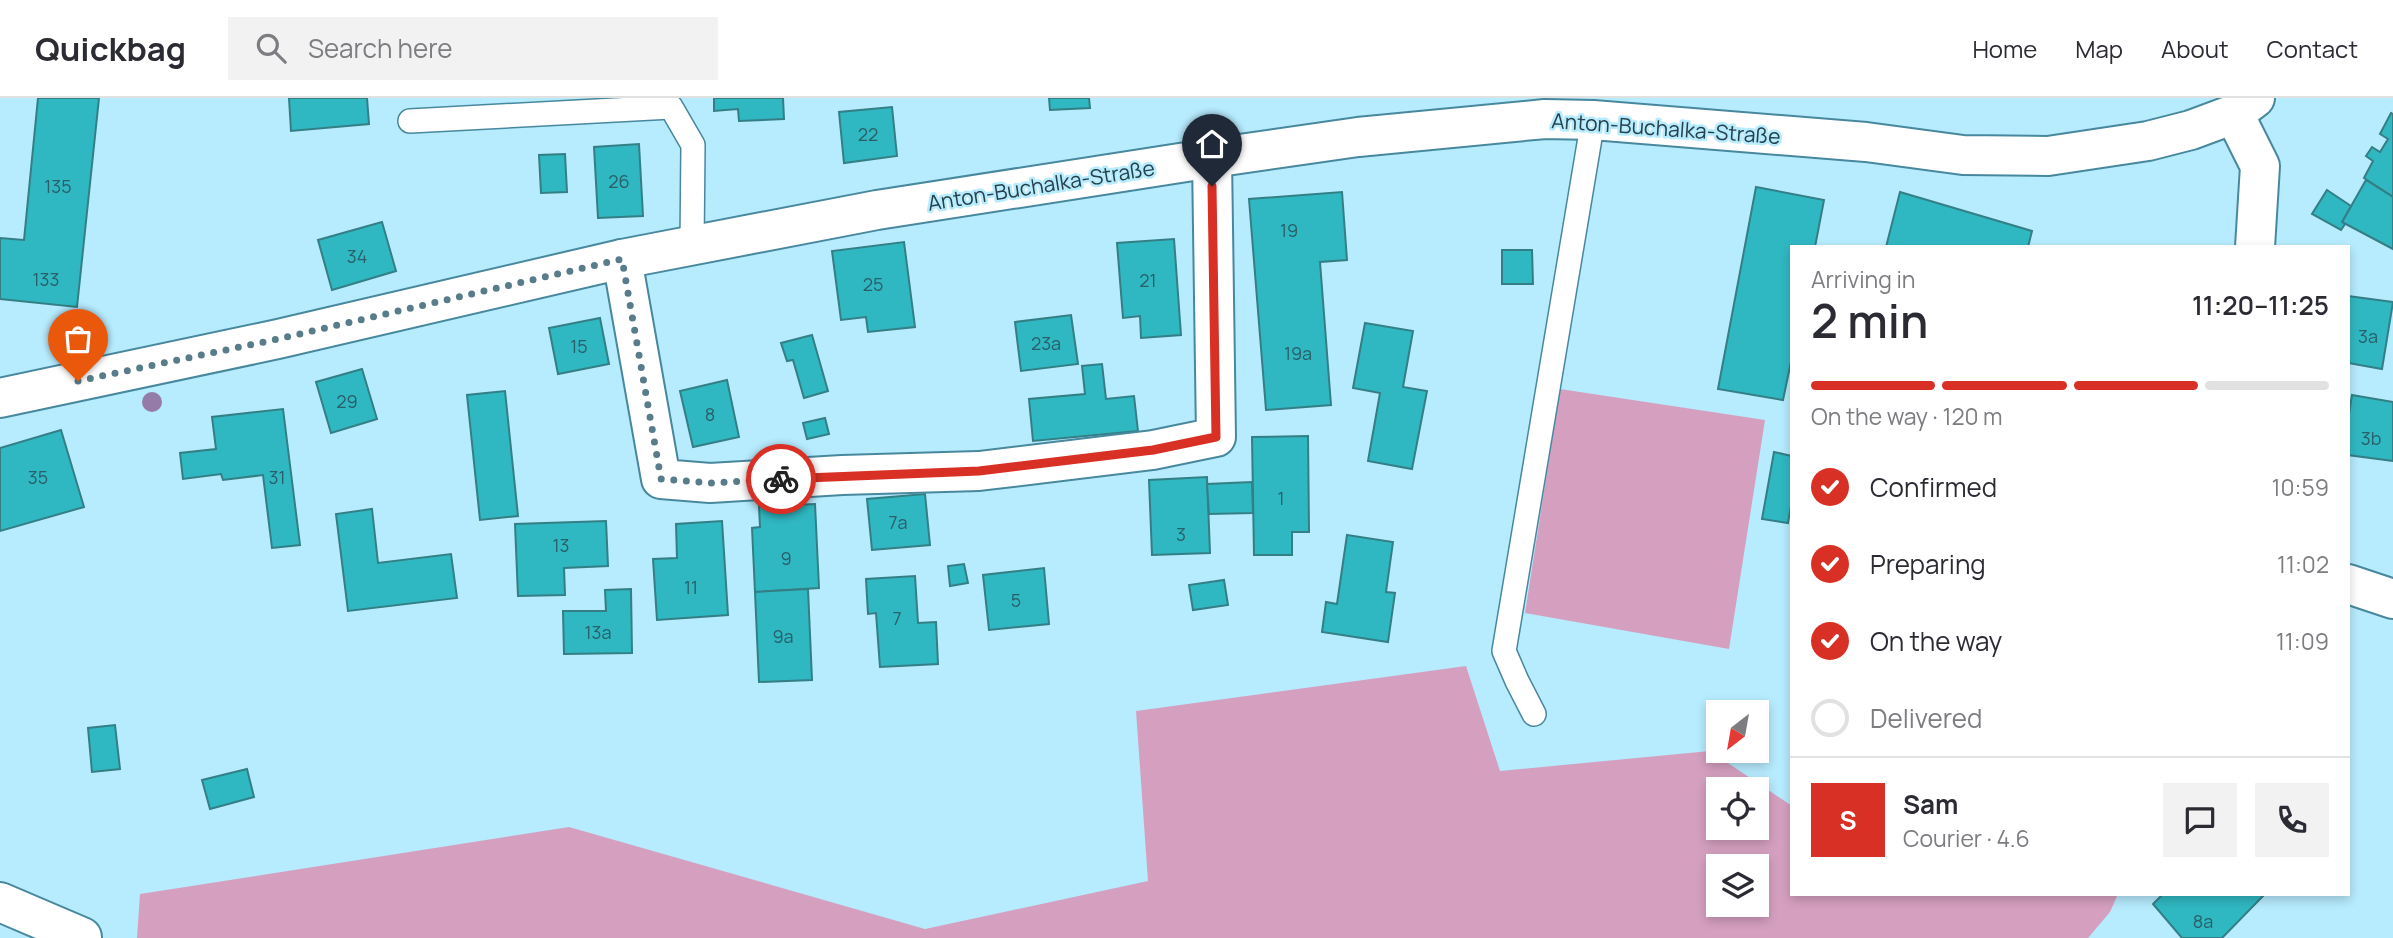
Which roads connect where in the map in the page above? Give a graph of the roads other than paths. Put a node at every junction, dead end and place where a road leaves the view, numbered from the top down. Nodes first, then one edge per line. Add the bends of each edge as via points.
1 (2245, 106) edge
2 (1592, 120) junction
3 (410, 121) dead end
4 (1212, 158) junction
5 (2255, 245) edge
6 (692, 246) junction
7 (622, 259) junction
8 (0, 398) edge
9 (2350, 585) edge
10 (2393, 599) edge
11 (1534, 714) dead end
12 (0, 902) edge
13 (82, 937) edge

1 - 2 street, Anton-Buchalka-Straße via 2191,130 2148,141 2048,156 1964,155 1866,142
1 - 5 street via 2260,166
2 - 4 street, Anton-Buchalka-Straße via 1545,119 1358,137
2 - 11 lane via 1504,651
3 - 6 lane via 671,107 693,145
4 - 6 street, Anton-Buchalka-Straße via 877,210
4 - 7 street via 1216,437 1153,450 979,471 710,483 661,479
6 - 7 street, Anton-Buchalka-Straße
7 - 8 street, Anton-Buchalka-Straße
9 - 10 street
12 - 13 street

